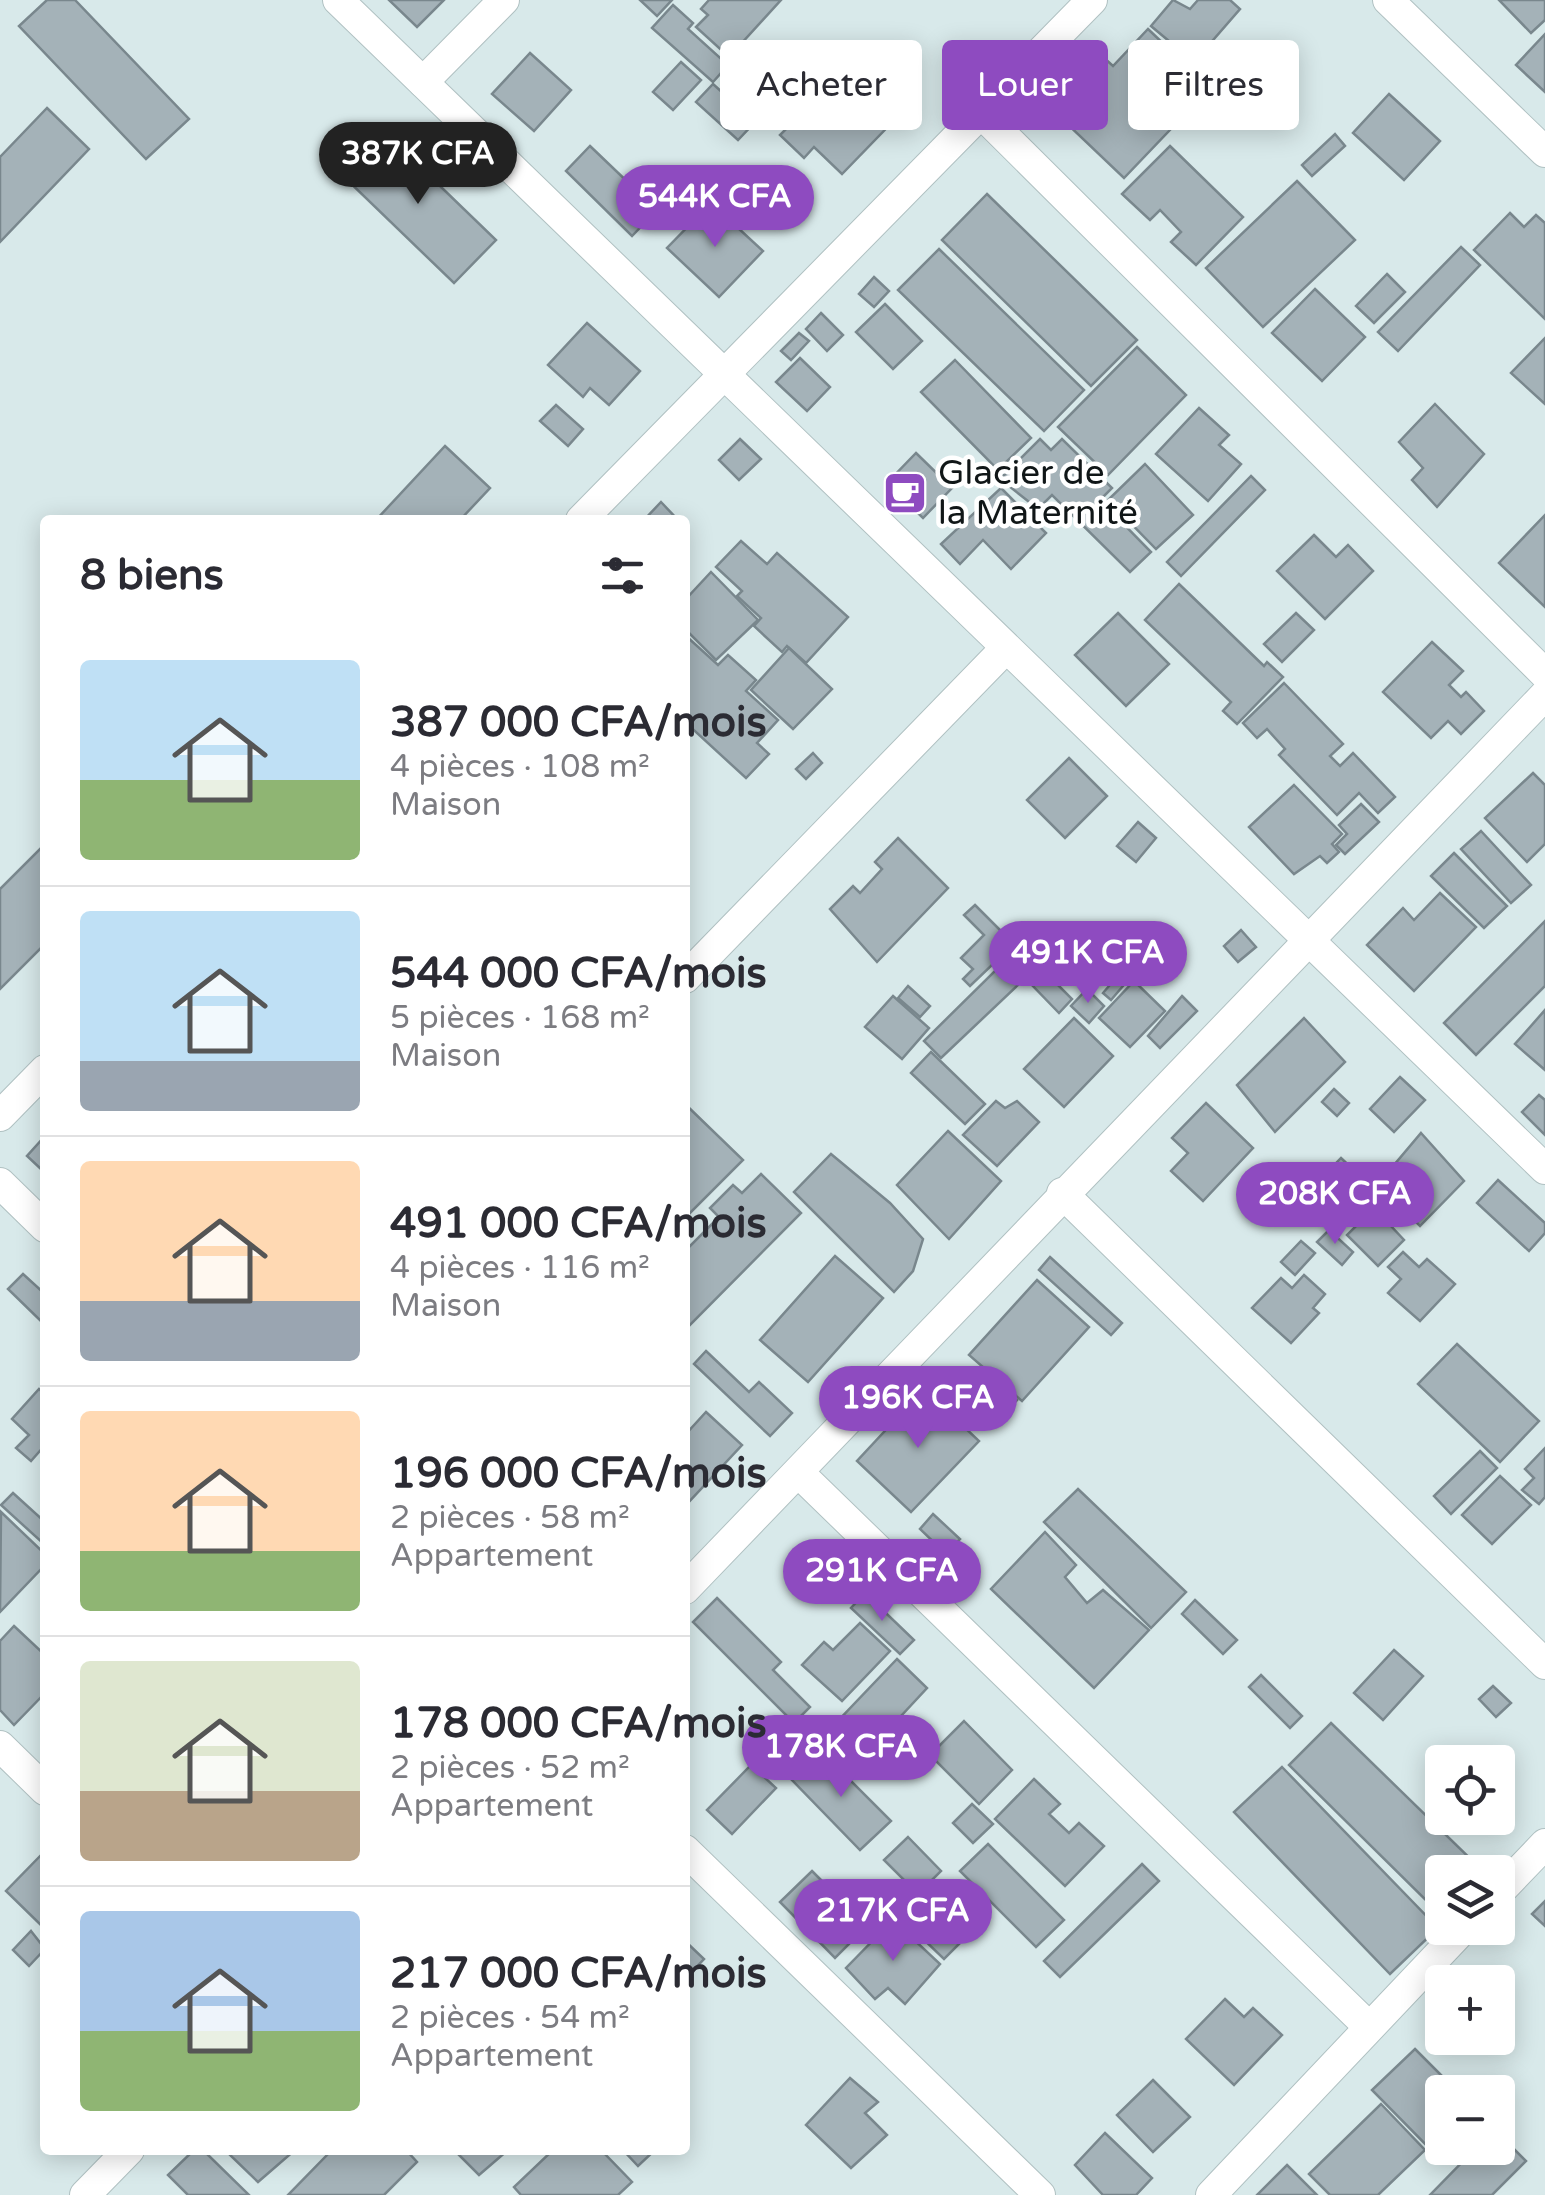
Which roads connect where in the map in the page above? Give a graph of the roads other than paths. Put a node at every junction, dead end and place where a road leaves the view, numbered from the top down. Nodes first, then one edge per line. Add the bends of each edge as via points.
1 (338, 0) edge
2 (504, 0) edge
3 (1092, 0) edge
4 (1388, 0) edge
5 (1053, 40) edge
6 (423, 82) junction
7 (964, 130) edge
8 (998, 130) edge
9 (1545, 152) edge
10 (722, 375) junction
11 (585, 515) edge
12 (1004, 650) junction
13 (1545, 674) edge
14 (1545, 696) edge
15 (1308, 937) junction
16 (690, 973) edge
17 (40, 1075) edge
18 (0, 1116) edge
19 (1545, 1170) edge
20 (0, 1183) edge
21 (1062, 1193) junction
22 (40, 1222) edge
23 (799, 1474) junction
24 (690, 1584) edge
25 (1545, 1664) edge
26 (0, 1746) edge
27 (40, 1785) edge
28 (1545, 1844) edge
29 (690, 1855) edge
30 (1515, 1875) edge
31 (1447, 1945) edge
32 (1368, 2026) junction
33 (124, 2155) edge
34 (85, 2195) edge
35 (1040, 2195) edge
36 (1211, 2195) edge

1 - 6 street
2 - 6 street
3 - 5 street
4 - 9 street
6 - 10 street
7 - 10 street
8 - 13 street
10 - 11 street
10 - 12 street
12 - 15 street
12 - 16 street
14 - 15 street
15 - 19 street
15 - 21 street
17 - 18 street
20 - 22 street
21 - 23 street
21 - 25 street
23 - 24 street
23 - 32 street
26 - 27 street
28 - 30 street
29 - 35 street
31 - 32 street
32 - 36 street
33 - 34 street

